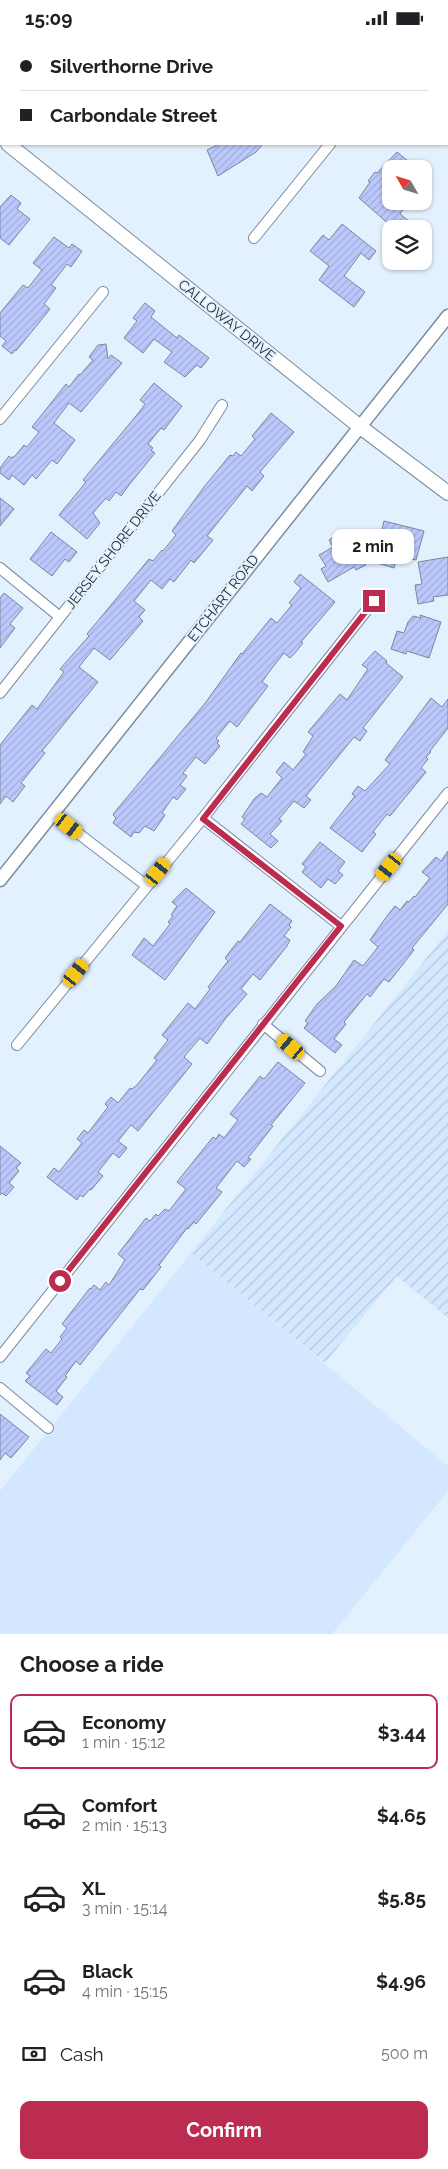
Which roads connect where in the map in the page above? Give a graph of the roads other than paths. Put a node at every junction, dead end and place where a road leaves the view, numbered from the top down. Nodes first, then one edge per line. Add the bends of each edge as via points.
1 (9, 145) edge
2 (329, 145) edge
3 (254, 238) dead end
4 (103, 292) dead end
5 (448, 316) edge
6 (222, 405) dead end
7 (0, 419) edge
8 (359, 426) junction
9 (448, 493) edge
10 (0, 568) edge
11 (374, 601) dead end
12 (60, 617) junction
13 (0, 693) edge
14 (448, 793) edge
15 (53, 814) junction
16 (203, 819) junction
17 (0, 881) edge
18 (147, 886) junction
19 (341, 926) junction
20 (263, 1024) junction
21 (17, 1045) dead end
22 (320, 1071) dead end
23 (0, 1357) edge
24 (0, 1388) edge
25 (48, 1428) dead end

1 - 8 main road, CALLOWAY DRIVE
2 - 3 street
4 - 7 street
5 - 8 street, ETCHART ROAD
6 - 12 street, JERSEY SHORE DRIVE via 200,440
8 - 9 main road, CALLOWAY DRIVE
8 - 15 street, ETCHART ROAD
10 - 12 street
11 - 16 street
12 - 13 street, JERSEY SHORE DRIVE
14 - 19 street
15 - 17 street, ETCHART ROAD
15 - 18 street
16 - 18 street
16 - 19 street
18 - 21 street
19 - 20 street
20 - 22 street
20 - 23 street
24 - 25 street

